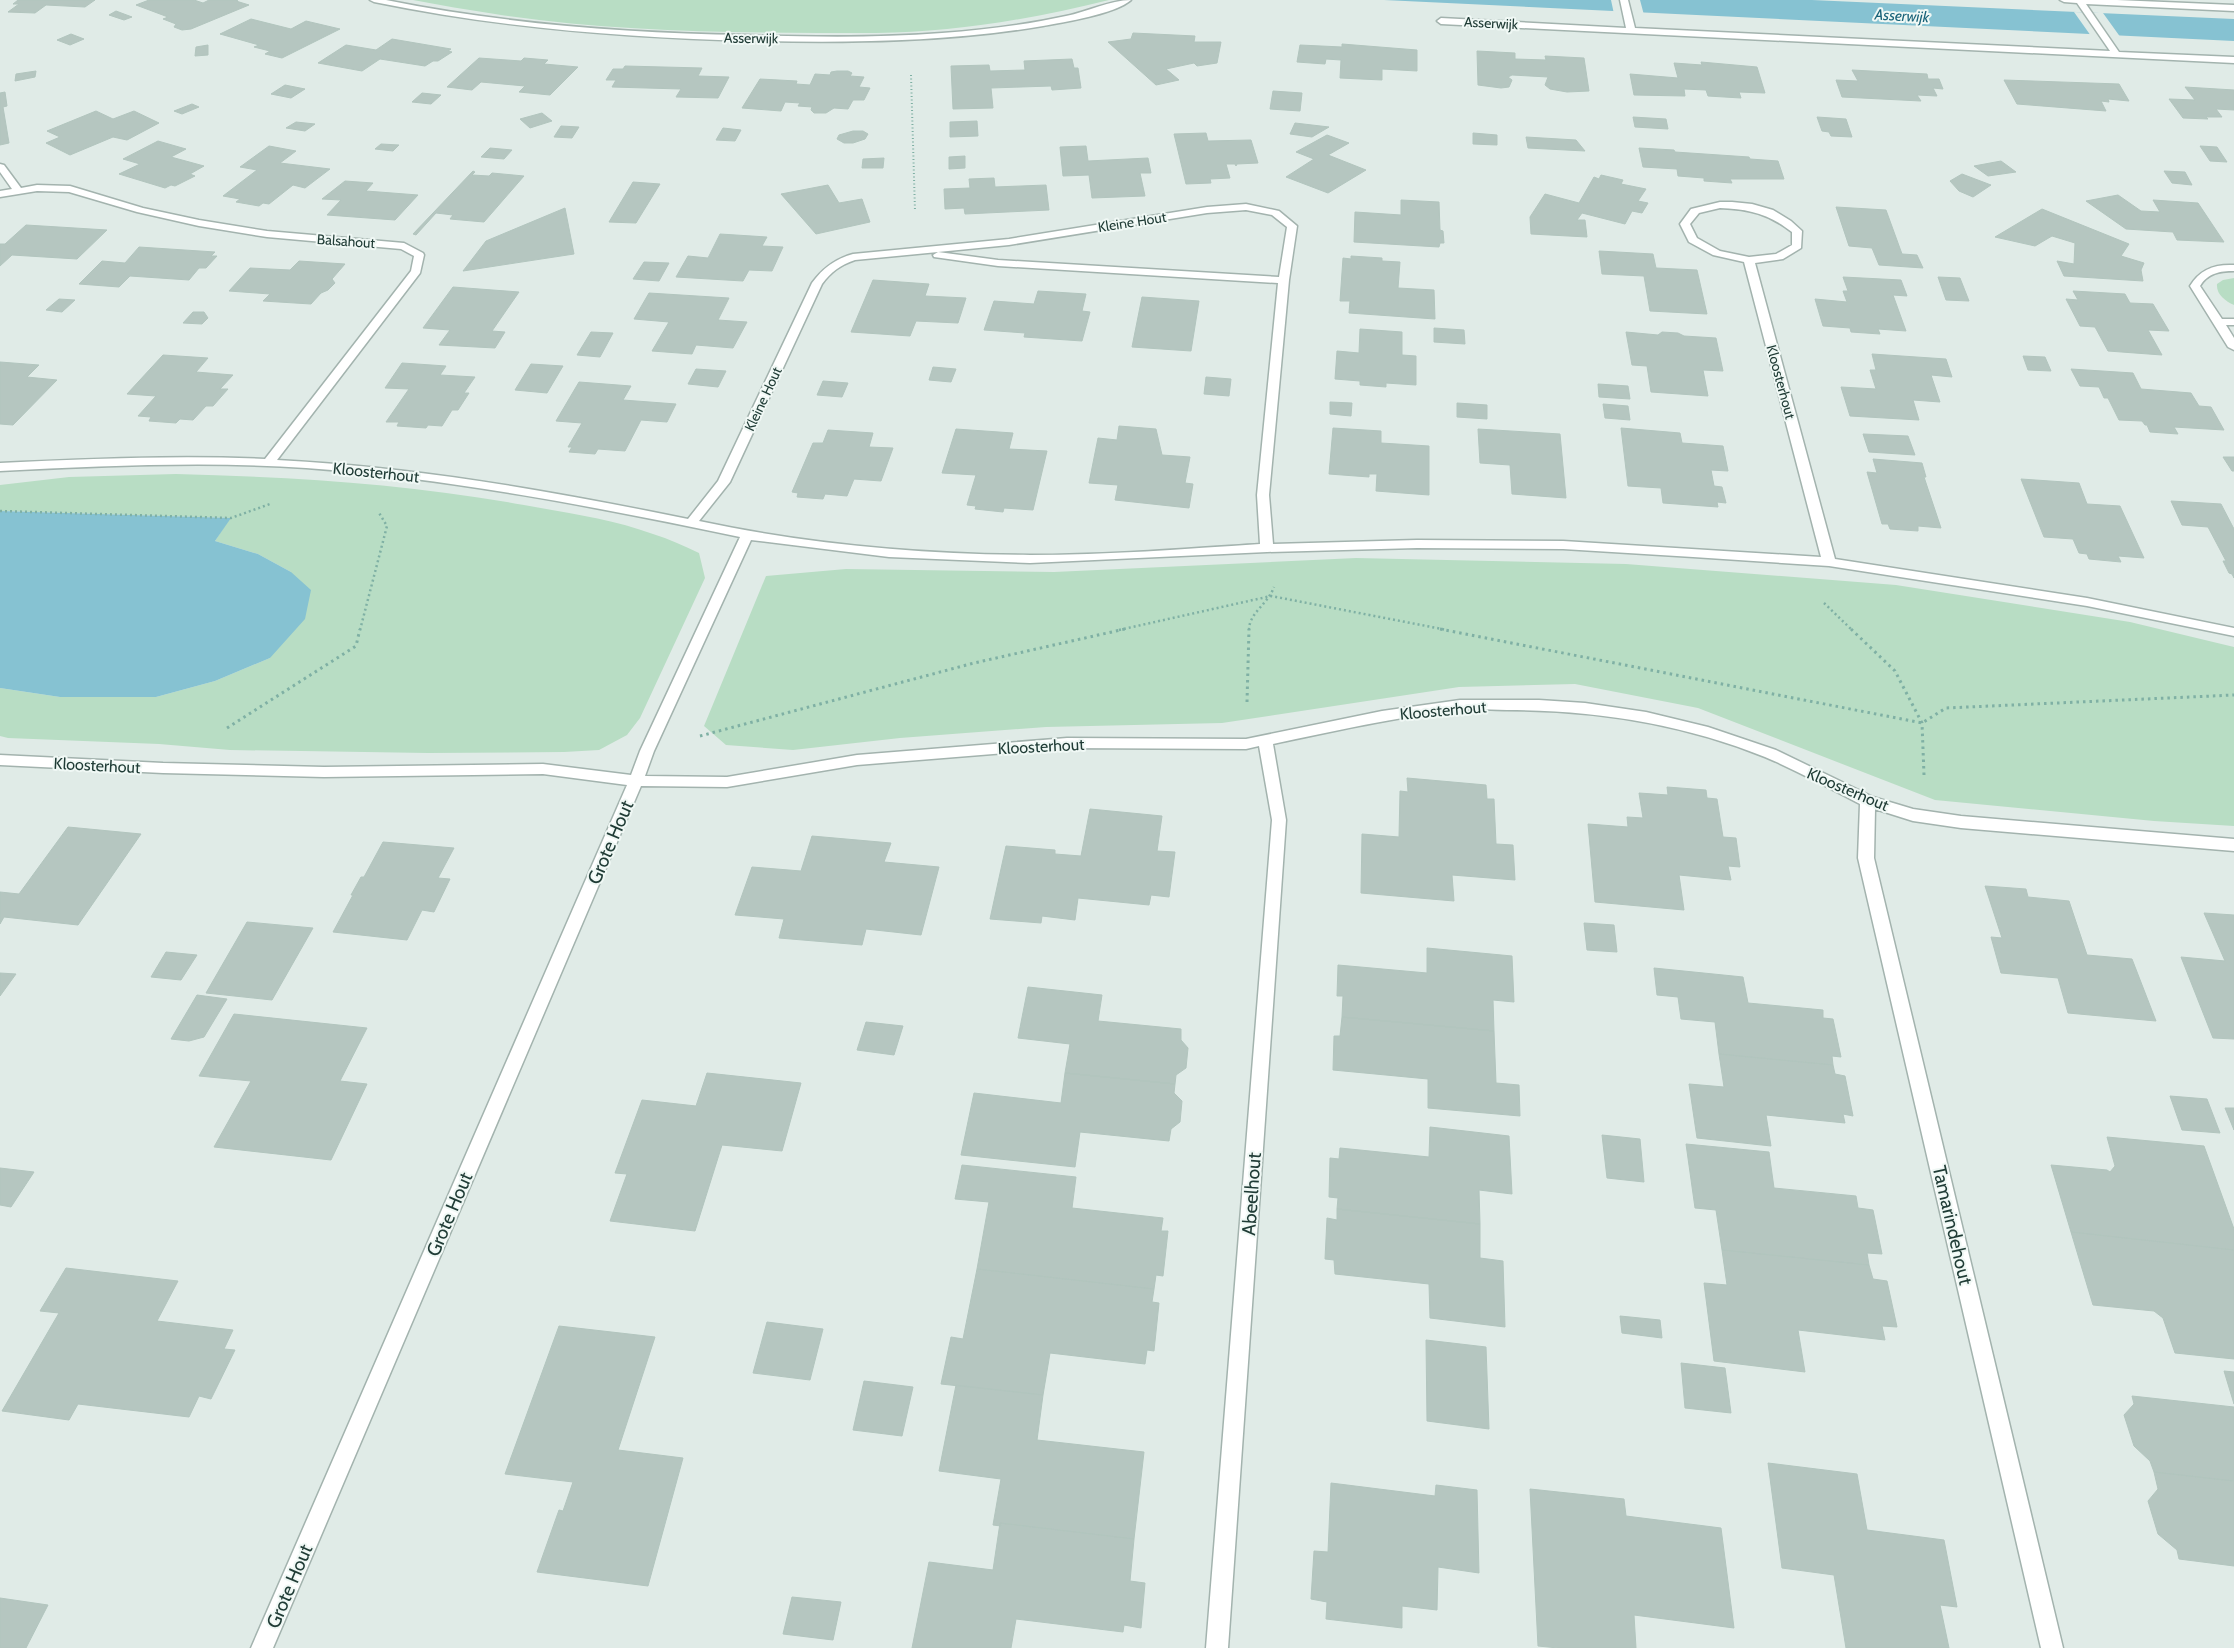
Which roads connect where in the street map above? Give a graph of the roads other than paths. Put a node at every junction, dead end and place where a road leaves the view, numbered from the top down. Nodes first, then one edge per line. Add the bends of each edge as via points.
1 (374, 0) edge
2 (1127, 0) edge
3 (1624, 0) edge
4 (2064, 0) edge
5 (2080, 1) edge
6 (2234, 8) edge
7 (1441, 21) dead end
8 (1631, 30) junction
9 (2116, 53) junction
10 (2234, 60) edge
11 (1, 167) edge
12 (18, 191) junction
13 (0, 194) edge
14 (914, 252) junction
15 (1749, 260) junction
16 (2234, 268) edge
17 (1284, 280) junction
18 (2219, 322) junction
19 (2234, 322) edge
20 (2234, 347) edge
21 (268, 463) junction
22 (0, 467) edge
23 (691, 523) junction
24 (747, 535) junction
25 (1266, 548) junction
26 (1829, 562) junction
27 (2234, 632) edge
28 (1265, 741) junction
29 (2, 763) edge
30 (636, 781) junction
31 (1868, 801) junction
32 (2234, 845) edge
33 (262, 1648) edge
34 (1217, 1648) edge
35 (2052, 1648) edge

1 - 2 street, Asserwijk via 430,12 541,28 697,37 859,40 909,39 1034,24 1086,14
3 - 8 street
4 - 5 street
5 - 6 street
5 - 9 street
7 - 8 street, Asserwijk
8 - 9 street, Asserwijk
9 - 10 street, Asserwijk
11 - 12 street
12 - 13 street, Balsahout
12 - 21 street, Balsahout via 70,189 199,224 404,246 419,255 416,271
14 - 17 street, Kleine Hout via 998,263
14 - 17 street, Kleine Hout via 1009,242 1207,210 1246,207 1275,213 1292,226
14 - 23 street, Kleine Hout via 853,257 826,272 817,283 724,482
15 - 15 street via 1779,257 1797,246 1797,231 1780,216 1750,206 1720,205 1695,211 1685,224 1693,240 1701,245 1717,253
15 - 26 street, Kloosterhout
16 - 18 street via 2209,271 2199,277 2195,286
17 - 25 street, Kleine Hout via 1263,495
18 - 19 street
18 - 20 street
21 - 22 street, Kloosterhout via 122,462
21 - 23 street, Kloosterhout via 462,481
23 - 24 street, Kloosterhout
24 - 25 street, Kloosterhout via 889,553 1030,558
24 - 30 street via 646,751
25 - 26 street, Kloosterhout via 1563,545
26 - 27 street, Kloosterhout via 2087,602
28 - 30 street, Kloosterhout via 1246,744 1067,743 857,760 727,782
28 - 31 street, Kloosterhout via 1382,716 1460,705 1585,708 1646,717 1708,732 1771,754
28 - 34 street, Abeelhout via 1279,820
29 - 30 street, Kloosterhout via 324,772 542,769
30 - 33 street, Grote Hout
31 - 32 street, Kloosterhout via 1913,815 1961,822
31 - 35 street, Tamarindehout via 1866,858

